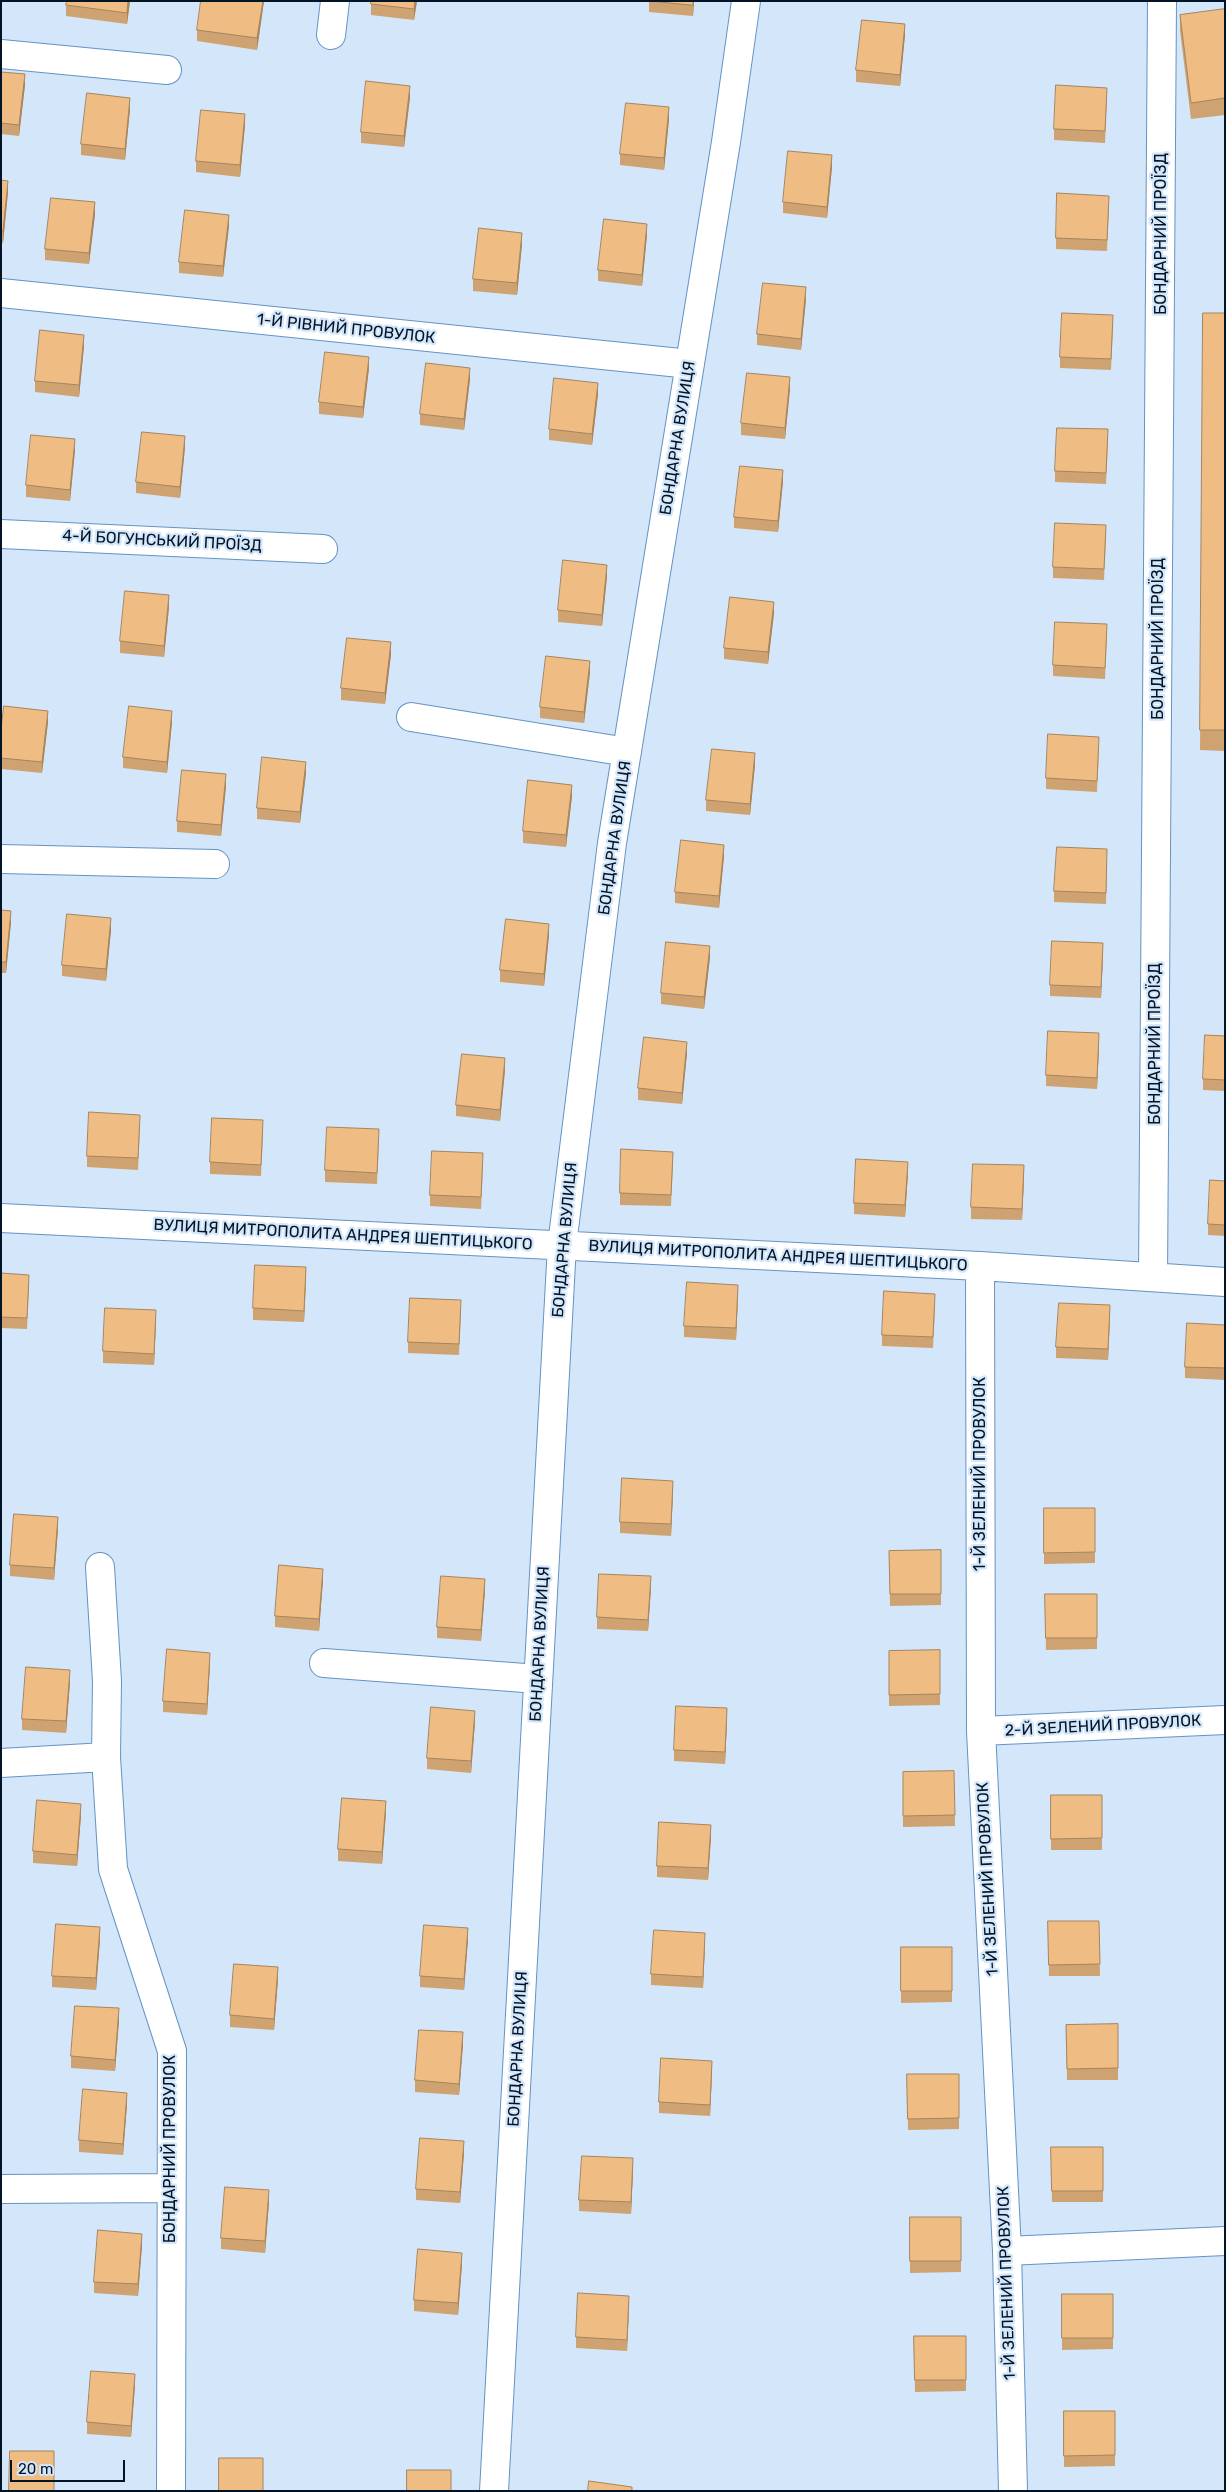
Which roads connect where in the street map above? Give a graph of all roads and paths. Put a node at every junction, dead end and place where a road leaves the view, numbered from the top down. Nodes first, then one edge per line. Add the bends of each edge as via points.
1 (335, 1) edge
2 (746, 1) edge
3 (1162, 1) edge
4 (331, 35) dead end
5 (1, 54) edge
6 (167, 70) dead end
7 (1, 293) edge
8 (690, 364) junction
9 (1, 534) edge
10 (323, 549) dead end
11 (411, 717) dead end
12 (627, 752) junction
13 (1, 859) edge
14 (215, 864) dead end
15 (1, 1218) edge
16 (562, 1245) junction
17 (980, 1266) junction
18 (1153, 1277) junction
19 (1225, 1282) edge
20 (100, 1568) dead end
21 (324, 1663) dead end
22 (538, 1678) junction
23 (1225, 1720) edge
24 (981, 1731) junction
25 (106, 1757) junction
26 (1, 1763) edge
27 (171, 2188) junction
28 (1, 2189) edge
29 (1225, 2241) edge
30 (1007, 2252) junction
31 (171, 2491) edge
32 (494, 2491) edge
33 (1013, 2491) edge

1 - 4 street
2 - 8 street, БОНДАРНА ВУЛИЦЯ
3 - 18 street, БОНДАРНИЙ ПРОЇЗД
5 - 6 street
7 - 8 street, 1-Й РІВНИЙ ПРОВУЛОК
8 - 12 street, БОНДАРНА ВУЛИЦЯ
9 - 10 street, 4-Й БОГУНСЬКИЙ ПРОЇЗД
11 - 12 street
12 - 16 street, БОНДАРНА ВУЛИЦЯ via 612,843
13 - 14 street
15 - 16 street, ВУЛИЦЯ МИТРОПОЛИТА АНДРЕЯ ШЕПТИЦЬКОГО
16 - 17 street, ВУЛИЦЯ МИТРОПОЛИТА АНДРЕЯ ШЕПТИЦЬКОГО
16 - 22 street, БОНДАРНА ВУЛИЦЯ
17 - 18 street, ВУЛИЦЯ МИТРОПОЛИТА АНДРЕЯ ШЕПТИЦЬКОГО
17 - 24 street, 1-Й ЗЕЛЕНИЙ ПРОВУЛОК
18 - 19 street, ВУЛИЦЯ МИТРОПОЛИТА АНДРЕЯ ШЕПТИЦЬКОГО
20 - 25 street, БОНДАРНИЙ ПРОВУЛОК via 107,1681
21 - 22 street
22 - 32 street, БОНДАРНА ВУЛИЦЯ
23 - 24 street, 2-Й ЗЕЛЕНИЙ ПРОВУЛОК
24 - 30 street, 1-Й ЗЕЛЕНИЙ ПРОВУЛОК
25 - 26 street
25 - 27 street, БОНДАРНИЙ ПРОВУЛОК via 112,1869 172,2052
27 - 28 street
27 - 31 street, БОНДАРНИЙ ПРОВУЛОК
29 - 30 street
30 - 33 street, 1-Й ЗЕЛЕНИЙ ПРОВУЛОК

